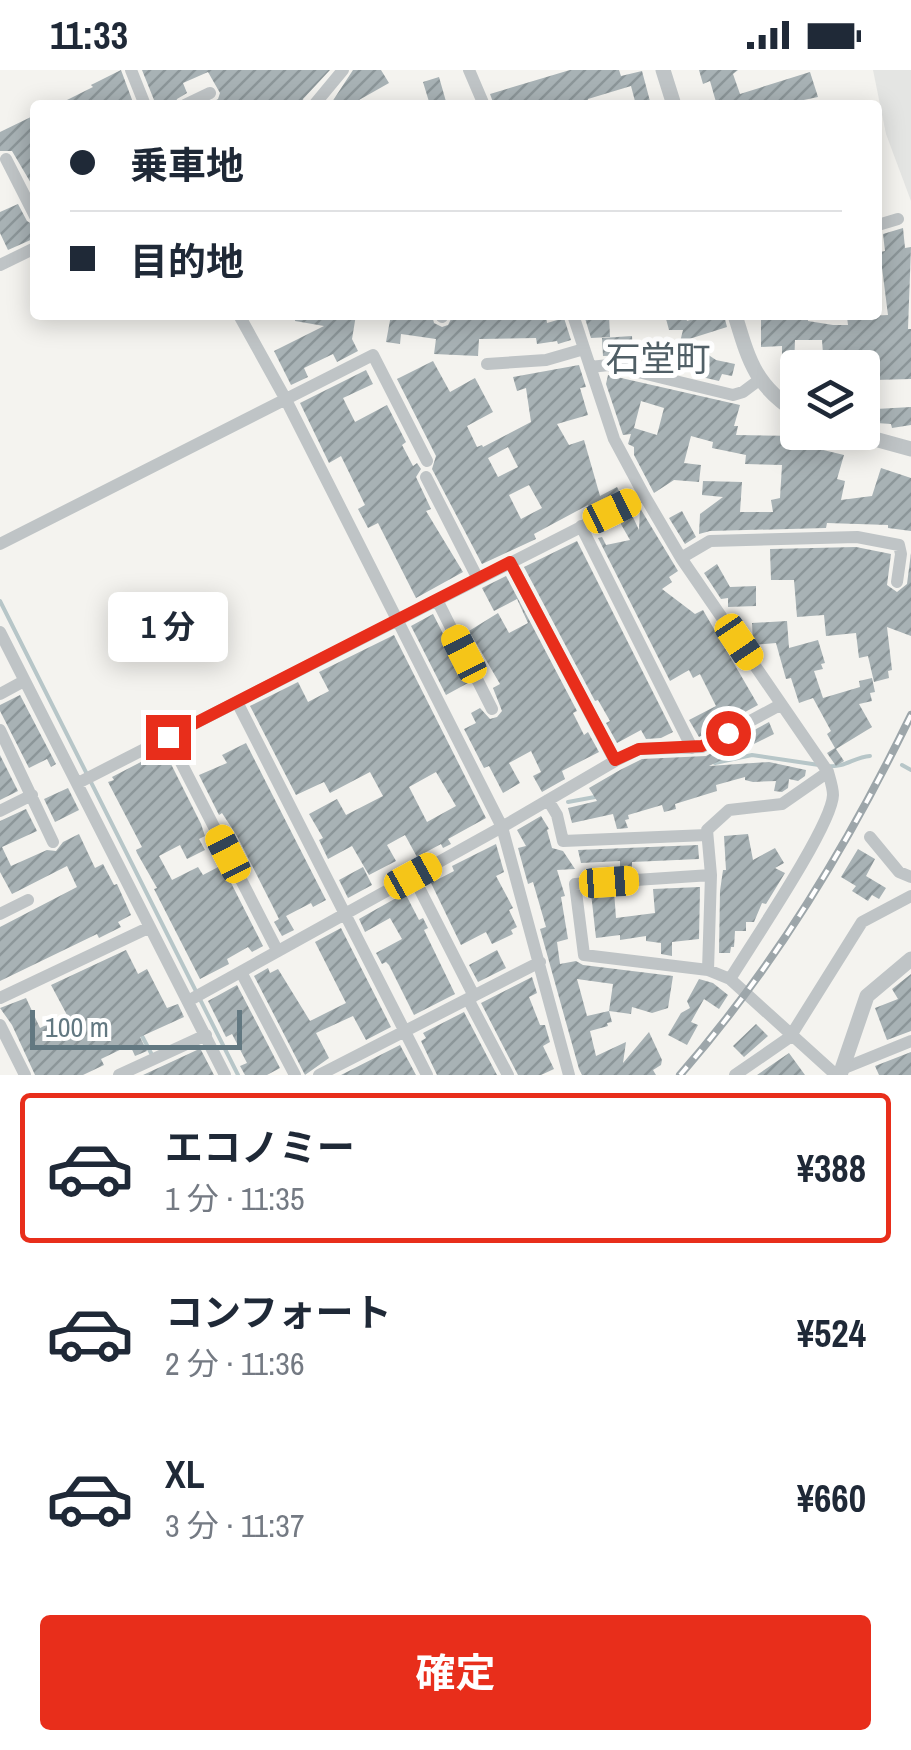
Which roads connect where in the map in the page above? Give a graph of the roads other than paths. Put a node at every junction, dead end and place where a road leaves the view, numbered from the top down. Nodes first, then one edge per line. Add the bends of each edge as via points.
1 (131, 70) edge
2 (343, 70) edge
3 (468, 70) edge
4 (663, 70) edge
5 (210, 93) dead end
6 (143, 100) edge
7 (195, 100) edge
8 (318, 100) edge
9 (482, 100) edge
10 (672, 100) edge
11 (6, 159) dead end
12 (30, 206) edge
13 (898, 219) dead end
14 (882, 224) edge
15 (30, 250) edge
16 (0, 265) edge
17 (242, 320) edge
18 (254, 320) edge
19 (575, 320) edge
20 (737, 320) edge
21 (248, 332) junction
22 (584, 349) junction
23 (487, 364) dead end
24 (590, 366) junction
25 (759, 380) junction
26 (285, 398) junction
27 (780, 398) edge
28 (880, 440) edge
29 (911, 449) edge
30 (428, 461) dead end
31 (426, 477) dead end
32 (644, 495) junction
33 (581, 526) junction
34 (0, 544) edge
35 (681, 558) junction
36 (510, 562) junction
37 (478, 578) junction
38 (897, 582) dead end
39 (436, 600) junction
40 (398, 620) junction
41 (0, 632) edge
42 (24, 681) junction
43 (0, 694) edge
44 (236, 702) junction
45 (780, 705) junction
46 (492, 709) dead end
47 (0, 730) edge
48 (168, 737) junction
49 (692, 748) junction
50 (615, 760) junction
51 (828, 772) junction
52 (85, 779) junction
53 (32, 796) junction
54 (548, 800) junction
55 (0, 811) edge
56 (502, 827) junction
57 (707, 835) junction
58 (870, 837) dead end
59 (53, 842) dead end
60 (711, 875) junction
61 (413, 876) junction
62 (911, 877) edge
63 (911, 896) edge
64 (28, 900) dead end
65 (0, 914) edge
66 (344, 915) junction
67 (148, 928) junction
68 (277, 950) junction
69 (911, 960) edge
70 (540, 962) junction
71 (708, 970) junction
72 (240, 972) junction
73 (730, 979) junction
74 (0, 998) edge
75 (471, 998) junction
76 (191, 999) junction
77 (0, 1025) edge
78 (405, 1031) junction
79 (206, 1034) junction
80 (790, 1037) junction
81 (911, 1042) edge
82 (328, 1073) edge
83 (839, 1073) edge
84 (24, 1075) edge
85 (119, 1075) edge
86 (225, 1075) edge
87 (295, 1075) edge
88 (427, 1075) edge
89 (508, 1075) edge
90 (570, 1075) edge
91 (735, 1075) edge

1 - 6 street
2 - 8 street
3 - 9 street
4 - 10 street
5 - 7 street
11 - 12 street
13 - 14 street
15 - 16 street
17 - 21 street
18 - 21 street
19 - 22 street
20 - 25 street
21 - 26 street
22 - 23 street via 546,360
22 - 24 street
24 - 25 street via 733,394
24 - 32 street via 614,439
25 - 27 street
26 - 30 street via 372,355
26 - 34 street
26 - 40 street
28 - 29 street
31 - 37 street
32 - 33 street
32 - 35 street
33 - 36 street
33 - 49 street
35 - 38 street via 710,541 857,537 900,545
35 - 45 street
36 - 37 street
36 - 50 street
37 - 39 street
39 - 40 street
39 - 46 street
40 - 44 street
40 - 56 street
41 - 42 street
42 - 43 street
42 - 52 street
44 - 48 street
44 - 66 street
45 - 49 street
45 - 51 street
47 - 53 street
48 - 52 street
48 - 68 street
49 - 50 street via 639,749
50 - 54 street
51 - 57 street via 782,804 728,810
51 - 73 street via 828,811
52 - 67 street
53 - 55 street
53 - 59 street
54 - 56 street
54 - 57 street via 563,841
56 - 61 street
56 - 70 street
57 - 60 street
58 - 62 street
60 - 71 street
60 - 71 street via 575,884 584,955
61 - 66 street
61 - 75 street
63 - 80 street via 862,922
64 - 65 street
66 - 68 street
66 - 78 street
67 - 74 street
67 - 76 street
68 - 72 street
69 - 83 street via 867,996
70 - 75 street
70 - 90 street
71 - 73 street
72 - 76 street
72 - 87 street
73 - 80 street
75 - 78 street
75 - 89 street
76 - 79 street
77 - 84 street
78 - 82 street
78 - 88 street
79 - 85 street
79 - 86 street
80 - 83 street
80 - 91 street
81 - 83 street

